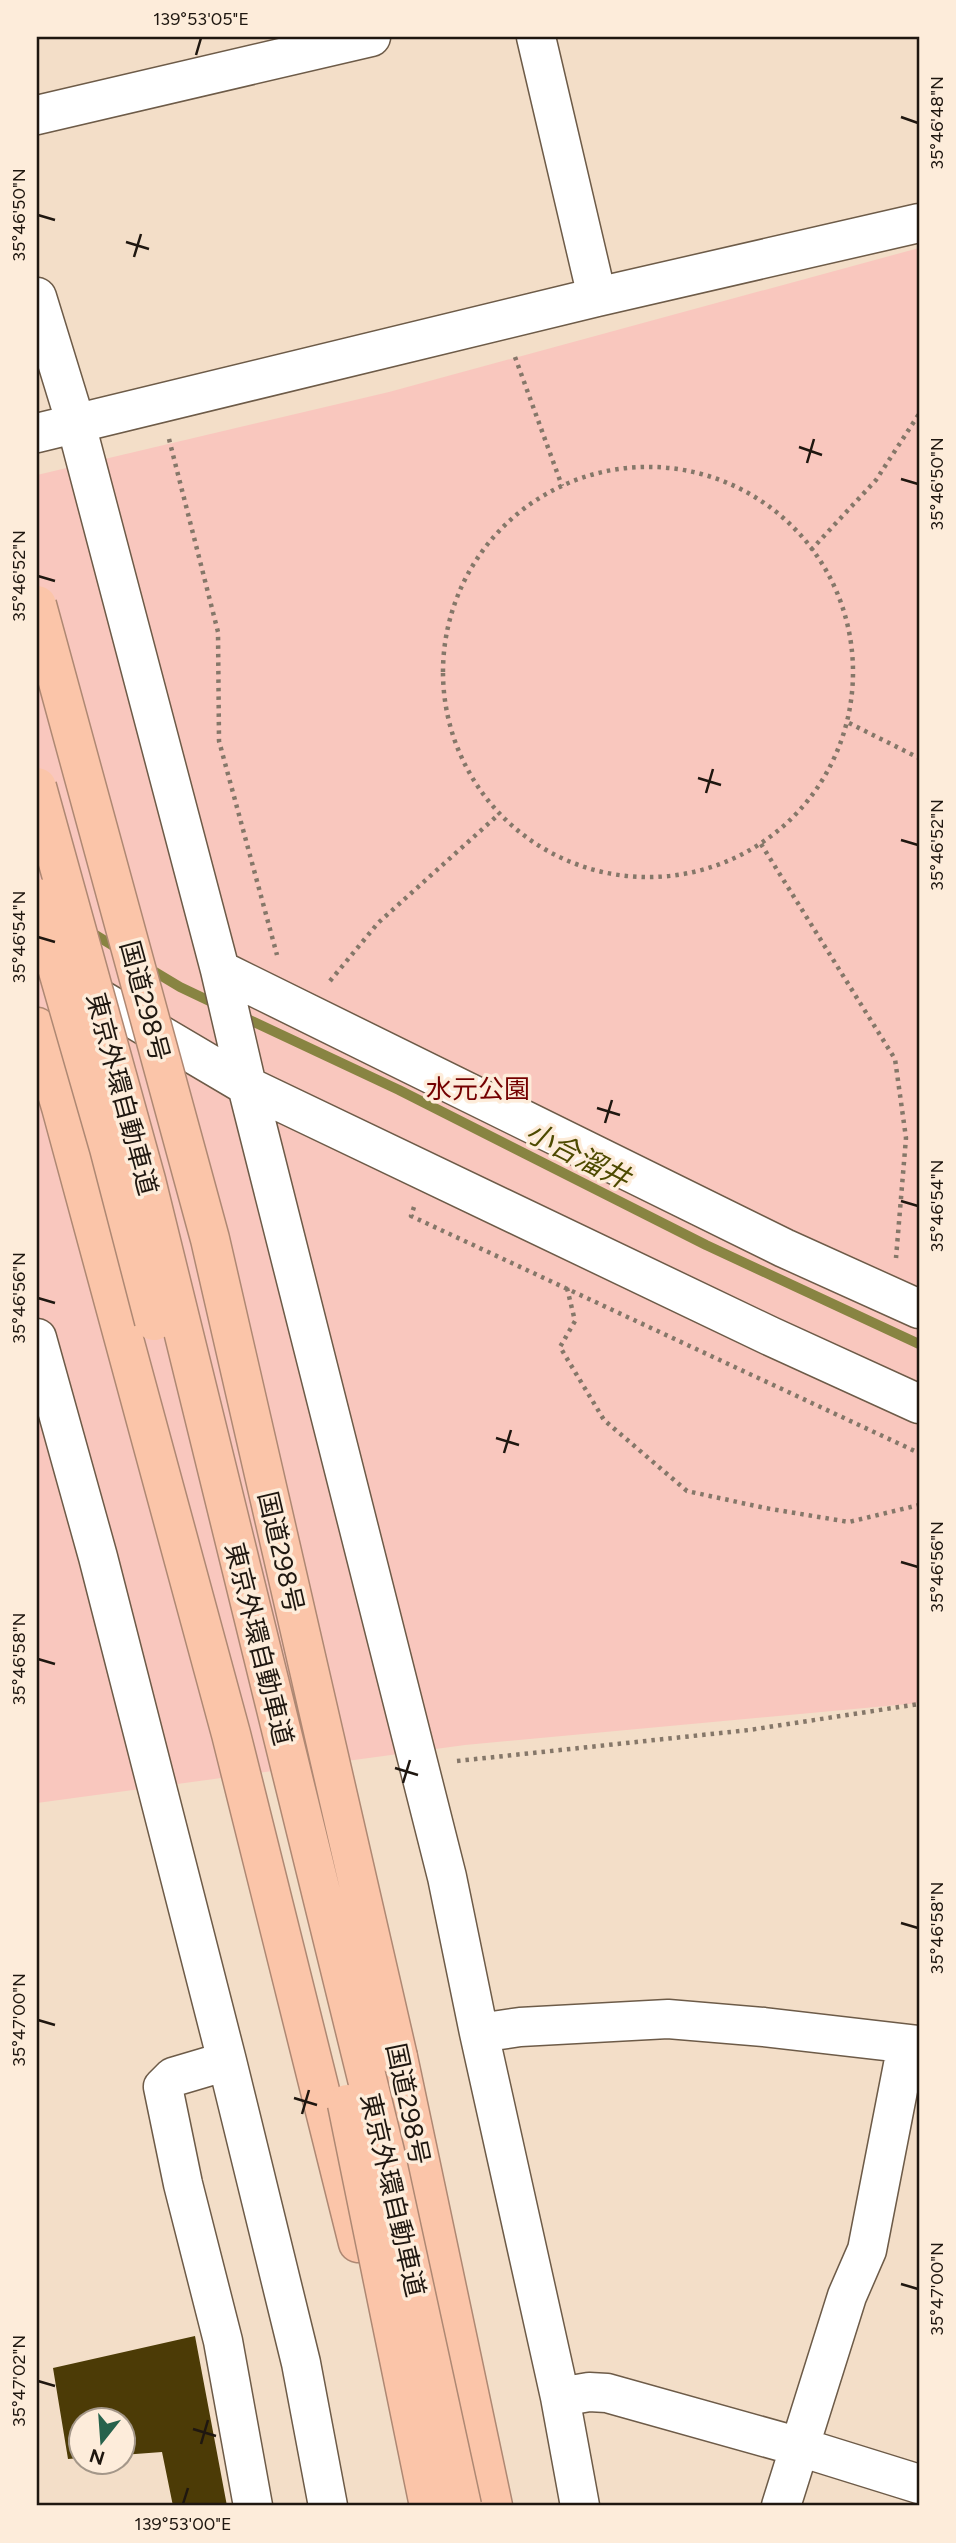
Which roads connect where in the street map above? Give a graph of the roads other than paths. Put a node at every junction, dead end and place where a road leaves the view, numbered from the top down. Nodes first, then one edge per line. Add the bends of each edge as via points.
1 (371, 37) edge
2 (536, 37) edge
3 (37, 115) edge
4 (919, 223) edge
5 (37, 297) edge
6 (597, 297) junction
7 (76, 424) junction
8 (37, 433) edge
9 (37, 605) edge
10 (37, 787) edge
11 (37, 898) edge
12 (37, 962) edge
13 (222, 976) junction
14 (37, 1027) edge
15 (247, 1086) junction
16 (906, 1303) edge
17 (37, 1338) edge
18 (919, 1404) edge
19 (479, 2032) junction
20 (913, 2045) edge
21 (227, 2061) junction
22 (560, 2397) junction
23 (800, 2447) junction
24 (919, 2484) edge
25 (253, 2506) edge
26 (328, 2506) edge
27 (415, 2506) edge
28 (429, 2506) edge
29 (462, 2506) edge
30 (493, 2506) edge
31 (580, 2506) edge
32 (781, 2506) edge

1 - 3 street
2 - 6 street
4 - 6 street
5 - 7 street
6 - 7 street
7 - 8 street
7 - 13 street
9 - 30 highway, 国道298号, bridge via 210,1239 398,2056
10 - 29 highway, 東京外環自動車道, bridge via 146,1180 385,2152
11 - 28 highway, 東京外環自動車道, bridge via 109,1148 241,1661 349,2115
12 - 15 street
13 - 15 street
13 - 16 street via 298,1008 784,1248
14 - 27 highway via 231,1734 389,2362
15 - 18 street
15 - 19 street via 447,1877
17 - 21 street via 98,1556
19 - 20 street via 668,2019
19 - 22 street
20 - 23 street via 867,2250 847,2296
21 - 25 street via 173,2077 163,2087 223,2342
21 - 26 street via 301,2364
22 - 23 street via 607,2393
22 - 31 street
23 - 24 street
23 - 32 street

